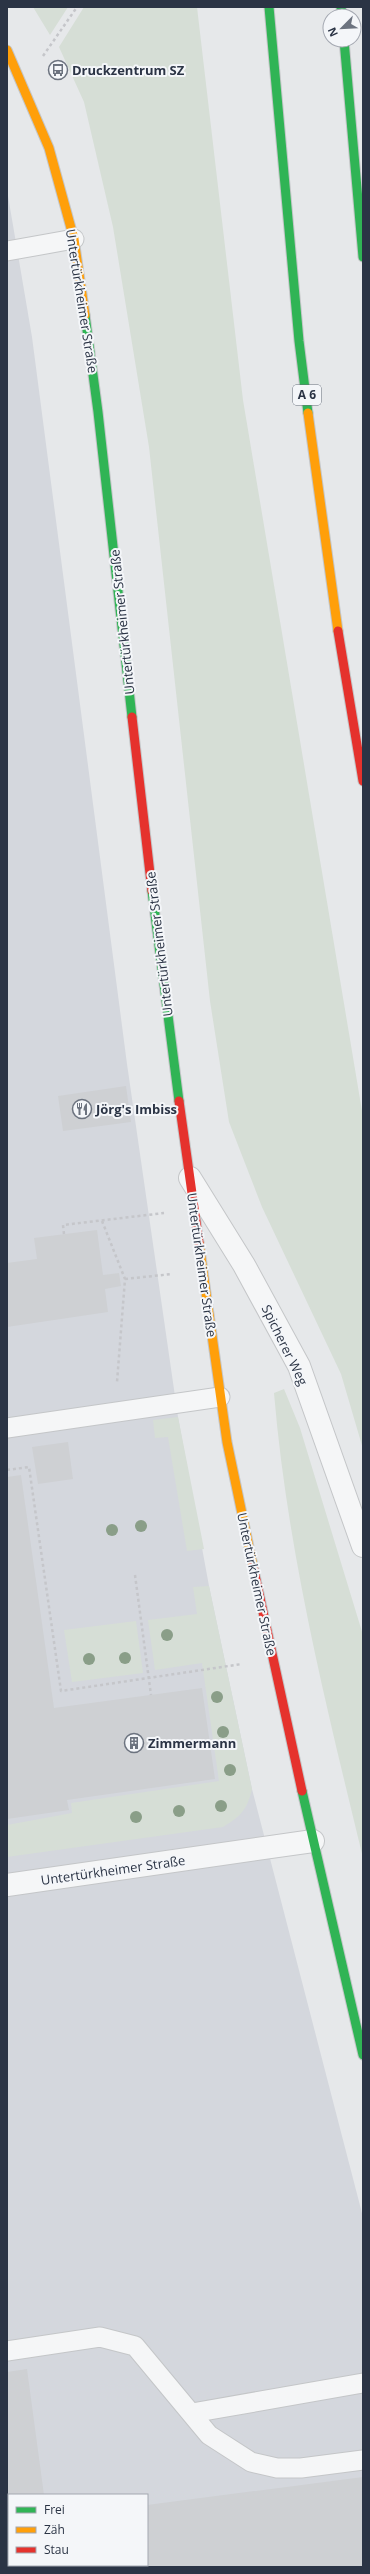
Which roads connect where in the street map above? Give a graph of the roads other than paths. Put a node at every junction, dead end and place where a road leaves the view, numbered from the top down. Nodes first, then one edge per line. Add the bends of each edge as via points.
1 (269, 7) edge
2 (345, 48) edge
3 (7, 50) edge
4 (74, 239) junction
5 (7, 251) edge
6 (363, 257) edge
7 (363, 781) edge
8 (190, 1178) junction
9 (220, 1397) junction
10 (7, 1428) edge
11 (363, 1546) edge
12 (313, 1841) junction
13 (7, 1886) edge
14 (363, 2054) edge
15 (7, 2351) edge
16 (363, 2384) edge
17 (192, 2413) junction
18 (363, 2460) edge

1 - 7 main road, A 6 via 299,341 333,599
2 - 6 main road
3 - 4 main road, Untertürkheimer Straße via 49,148
4 - 5 lane
4 - 8 main road, Untertürkheimer Straße via 98,412 161,972
8 - 9 main road, Untertürkheimer Straße
8 - 11 street, Spicherer Weg via 244,1265 299,1366
9 - 10 lane
9 - 12 main road, Untertürkheimer Straße via 246,1532
12 - 13 street, Untertürkheimer Straße
12 - 14 main road, Untertürkheimer Straße
15 - 17 lane via 100,2337 135,2346
16 - 17 lane
17 - 18 lane via 209,2435 250,2462 277,2468 301,2468

